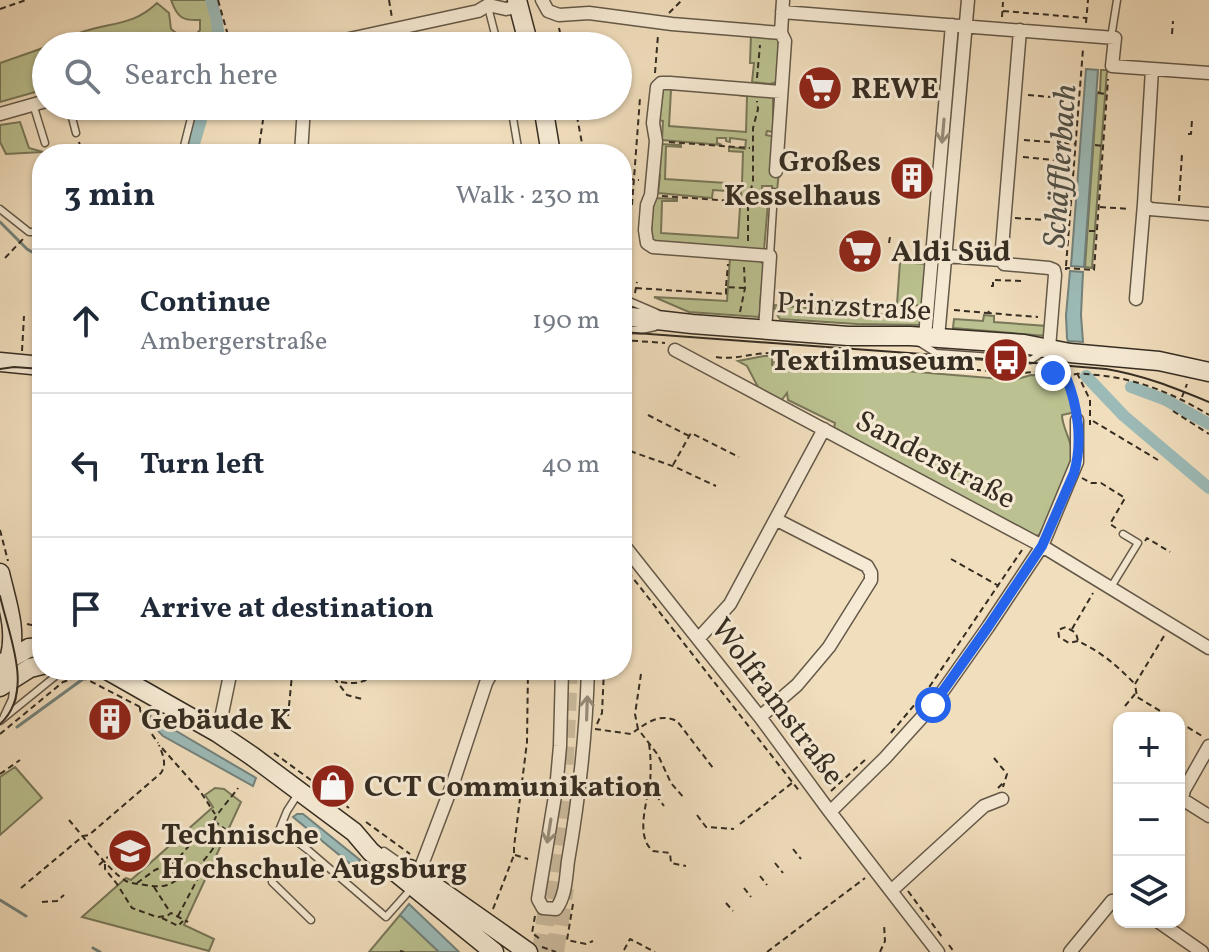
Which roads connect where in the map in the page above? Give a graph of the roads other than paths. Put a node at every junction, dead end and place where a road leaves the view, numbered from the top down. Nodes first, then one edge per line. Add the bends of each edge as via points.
1 (968, 0) edge
2 (1117, 0) edge
3 (522, 2) edge
4 (488, 5) junction
5 (545, 6) edge
6 (783, 6) edge
7 (959, 25) junction
8 (1020, 30) junction
9 (380, 32) edge
10 (495, 32) edge
11 (527, 32) edge
12 (536, 32) edge
13 (781, 33) junction
14 (1111, 38) junction
15 (1152, 69) junction
16 (1209, 73) edge
17 (781, 92) junction
18 (32, 104) edge
19 (0, 114) edge
20 (42, 120) edge
21 (73, 120) edge
22 (190, 120) edge
23 (303, 120) edge
24 (513, 120) edge
25 (545, 120) edge
26 (556, 120) edge
27 (76, 133) dead end
28 (45, 143) dead end
29 (184, 144) edge
30 (302, 144) edge
31 (517, 144) edge
32 (549, 144) edge
33 (560, 144) edge
34 (776, 171) dead end
35 (774, 192) dead end
36 (1144, 207) junction
37 (0, 209) edge
38 (1209, 214) edge
39 (32, 232) edge
40 (770, 256) junction
41 (945, 256) junction
42 (1001, 260) junction
43 (1136, 299) dead end
44 (632, 303) edge
45 (632, 317) edge
46 (674, 322) junction
47 (632, 330) edge
48 (765, 330) junction
49 (924, 337) junction
50 (673, 347) road end
51 (1049, 348) junction
52 (32, 363) edge
53 (0, 364) edge
54 (1209, 372) edge
55 (1077, 420) road end
56 (824, 429) junction
57 (777, 520) junction
58 (1123, 534) road end
59 (1042, 546) junction
60 (632, 555) edge
61 (0, 573) edge
62 (1106, 584) junction
63 (18, 623) junction
64 (699, 638) junction
65 (32, 645) edge
66 (1209, 648) edge
67 (32, 650) edge
68 (32, 666) edge
69 (4, 668) edge
70 (51, 680) edge
71 (114, 680) edge
72 (229, 680) edge
73 (488, 680) edge
74 (562, 680) edge
75 (587, 680) edge
76 (760, 717) junction
77 (1, 720) edge
78 (218, 733) junction
79 (1207, 742) edge
80 (560, 746) junction
81 (584, 747) junction
82 (301, 791) junction
83 (998, 796) road end
84 (830, 812) junction
85 (1209, 816) edge
86 (354, 832) junction
87 (416, 881) junction
88 (272, 882) dead end
89 (891, 891) junction
90 (1113, 901) edge
91 (311, 920) dead end
92 (1168, 928) edge
93 (529, 950) edge
94 (494, 952) edge
95 (938, 952) edge
96 (1070, 952) edge
97 (1202, 952) edge

1 - 7 street
2 - 14 lane
3 - 4 street via 506,9
3 - 11 main road
3 - 12 main road
4 - 9 street
4 - 10 lane
5 - 13 street via 555,14 663,18
6 - 7 street
6 - 13 street
7 - 8 street
7 - 41 street
7 -> 49 street
8 - 14 street
8 - 42 street
13 - 17 street
14 - 15 street via 1112,66
15 - 16 street
15 - 36 street
17 - 34 street
17 - 40 street via 670,83 657,87 645,230 653,247
18 - 19 street
20 - 28 lane
21 - 27 lane
22 - 29 lane
23 - 30 street
24 - 31 lane
25 - 32 main road
26 - 33 main road
35 - 40 lane
36 - 38 street
36 - 43 street
37 - 39 lane
40 - 48 street
41 - 42 street
41 - 49 street via 940,309
42 - 51 street via 1054,270
44 - 46 lane
45 - 46 main road, Prinzstraße
46 - 47 lane
46 - 48 main road, Prinzstraße
48 - 49 main road, Prinzstraße
49 - 51 main road, Prinzstraße
49 - 51 lane via 936,353 1031,360
50 - 56 street, Sanderstraße
51 - 54 main road, Prinzstraße
52 - 53 main road
55 - 59 street via 1074,473
56 - 57 street
56 - 59 street, Sanderstraße
57 - 64 street via 730,604
57 - 76 street via 867,566 871,580 829,647
58 - 62 lane via 1138,543
59 - 62 street, Sanderstraße
59 - 84 street via 933,705
60 - 64 street, Wolframstraße
61 - 63 main road
62 - 66 street, Sanderstraße
63 - 65 main road via 17,635
63 - 69 main road
64 - 76 street, Wolframstraße
67 - 69 main road
68 - 69 main road
69 - 77 lane via 12,699
70 - 77 lane
71 - 78 main road
72 - 78 street
73 - 87 street
74 - 80 street
81 -> 75 street
76 - 84 street, Wolframstraße
78 - 82 main road
79 - 85 street via 1182,799
80 - 81 street
80 -> 81 street via 538,899 543,908 556,909 562,899
82 - 86 main road
82 - 87 lane via 279,831 386,917
83 - 89 street
84 - 89 street, Wolframstraße
86 - 87 main road via 371,852
86 - 93 lane
87 - 93 main road
87 - 94 main road
88 - 91 lane
89 - 95 street, Wolframstraße
90 - 96 street
92 - 97 street

